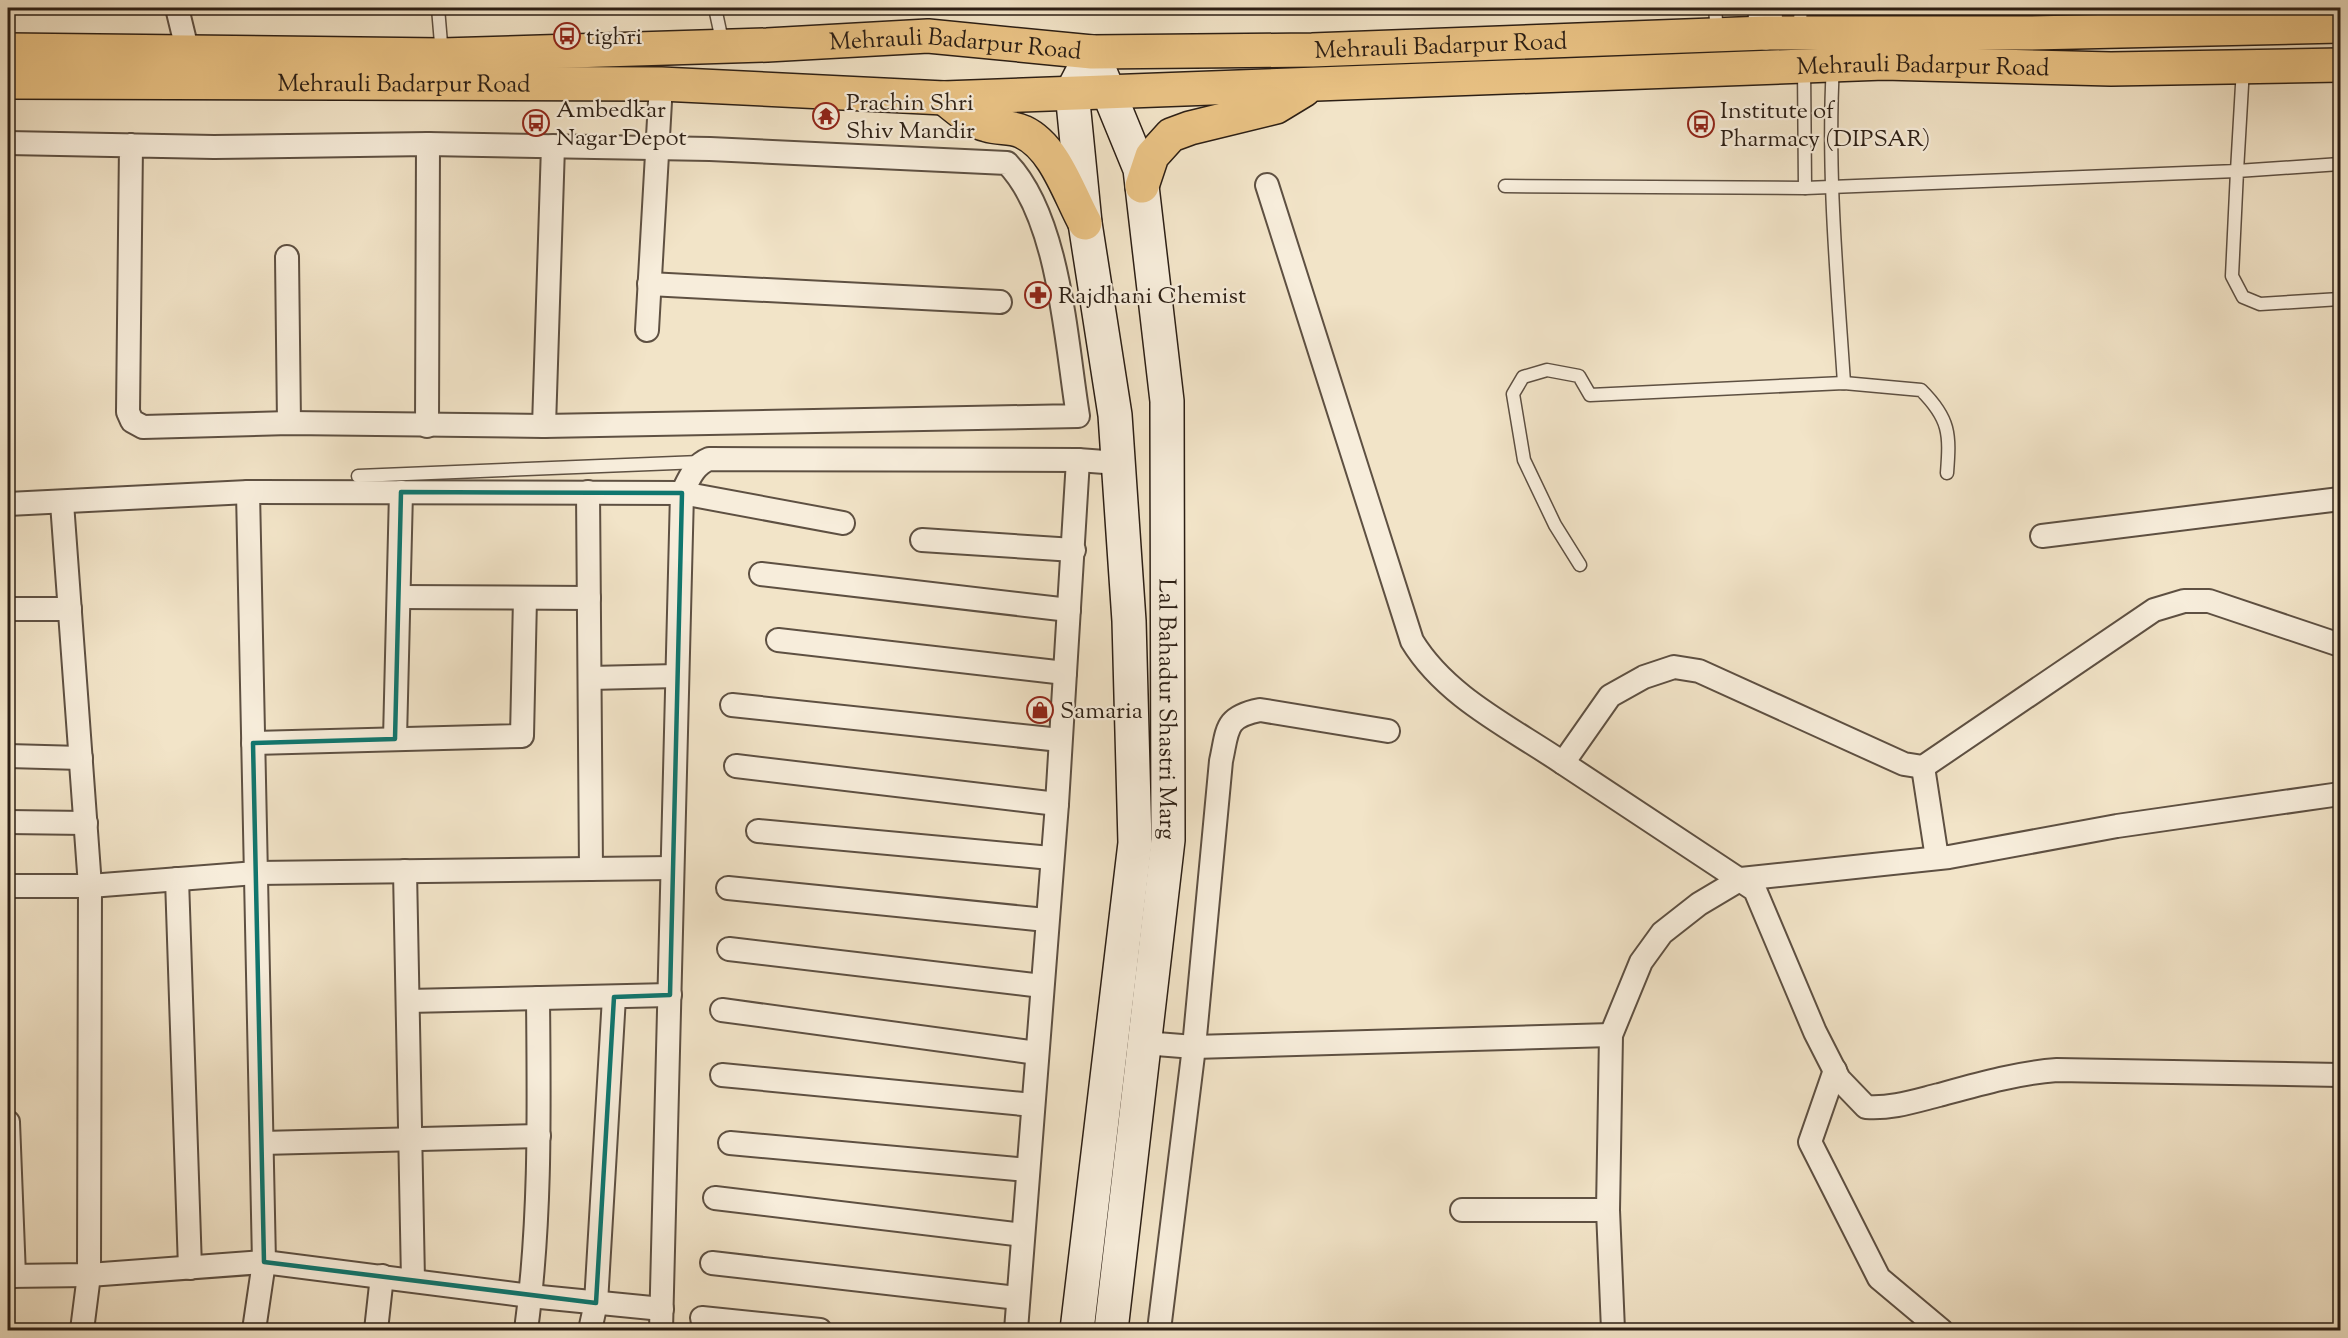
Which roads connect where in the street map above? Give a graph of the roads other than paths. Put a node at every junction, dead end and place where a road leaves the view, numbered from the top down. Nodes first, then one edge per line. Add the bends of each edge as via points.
1 (177, 8) edge
2 (438, 8) edge
3 (716, 8) edge
4 (1766, 20) edge
5 (1716, 21) edge
6 (2340, 26) edge
7 (1809, 43) edge
8 (723, 46) junction
9 (8, 50) edge
10 (1092, 52) junction
11 (188, 53) junction
12 (2340, 65) edge
13 (2243, 67) junction
14 (443, 69) junction
15 (8, 82) edge
16 (661, 84) junction
17 (1310, 86) junction
18 (1108, 91) junction
19 (1072, 92) junction
20 (944, 98) junction
21 (8, 143) edge
22 (428, 144) junction
23 (131, 145) junction
24 (553, 146) junction
25 (657, 148) junction
26 (2340, 164) edge
27 (2237, 171) junction
28 (1267, 185) dead end
29 (1142, 186) junction
30 (1505, 186) dead end
31 (1832, 187) junction
32 (1805, 188) junction
33 (1085, 223) junction
34 (287, 257) dead end
35 (649, 284) junction
36 (2340, 299) edge
37 (1000, 302) dead end
38 (647, 330) dead end
39 (1844, 383) junction
40 (289, 423) junction
41 (427, 426) junction
42 (544, 426) junction
43 (1078, 460) junction
44 (700, 462) junction
45 (1118, 463) junction
46 (1947, 473) dead end
47 (358, 476) dead end
48 (248, 492) junction
49 (401, 492) junction
50 (588, 492) junction
51 (682, 493) junction
52 (2340, 499) edge
53 (62, 503) junction
54 (8, 504) edge
55 (843, 523) dead end
56 (2042, 536) dead end
57 (922, 540) dead end
58 (1074, 550) junction
59 (1580, 566) dead end
60 (761, 574) dead end
61 (399, 597) junction
62 (525, 598) junction
63 (589, 598) junction
64 (8, 609) edge
65 (70, 609) junction
66 (1069, 610) junction
67 (778, 640) dead end
68 (2340, 645) edge
69 (1065, 673) junction
70 (677, 676) junction
71 (590, 678) junction
72 (732, 705) dead end
73 (1388, 731) dead end
74 (395, 740) junction
75 (1060, 740) junction
76 (253, 743) junction
77 (8, 756) edge
78 (81, 758) junction
79 (1563, 763) junction
80 (736, 766) dead end
81 (1923, 766) junction
82 (2340, 794) edge
83 (1057, 804) junction
84 (8, 822) edge
85 (86, 823) junction
86 (758, 831) dead end
87 (1051, 858) junction
88 (1937, 858) junction
89 (672, 868) junction
90 (591, 869) junction
91 (405, 871) junction
92 (256, 873) junction
93 (177, 879) junction
94 (1741, 879) junction
95 (8, 886) edge
96 (90, 886) junction
97 (728, 888) dead end
98 (1046, 920) junction
99 (729, 949) dead end
100 (1042, 986) junction
101 (670, 995) junction
102 (614, 997) junction
103 (538, 998) junction
104 (408, 1001) junction
105 (722, 1010) dead end
106 (1611, 1035) junction
107 (1144, 1043) junction
108 (1194, 1047) junction
109 (1037, 1053) junction
110 (1835, 1070) junction
111 (722, 1075) dead end
112 (2340, 1075) edge
113 (1033, 1105) junction
114 (8, 1122) edge
115 (539, 1136) junction
116 (410, 1140) junction
117 (262, 1143) junction
118 (730, 1143) dead end
119 (1028, 1170) junction
120 (715, 1198) dead end
121 (1462, 1210) dead end
122 (1608, 1210) junction
123 (1023, 1235) junction
124 (264, 1262) junction
125 (711, 1263) dead end
126 (190, 1268) junction
127 (89, 1275) junction
128 (11, 1276) edge
129 (382, 1276) junction
130 (413, 1280) junction
131 (531, 1296) junction
132 (1018, 1298) junction
133 (596, 1303) junction
134 (702, 1318) dead end
135 (662, 1320) edge
136 (82, 1330) edge
137 (254, 1330) edge
138 (376, 1330) edge
139 (526, 1330) edge
140 (590, 1330) edge
141 (820, 1330) edge
142 (1016, 1330) edge
143 (1077, 1330) edge
144 (1111, 1330) edge
145 (1159, 1330) edge
146 (1613, 1330) edge
147 (1941, 1330) edge

1 - 11 street
2 - 14 lane
3 - 8 lane
4 - 5 main road, Mehrauli Badarpur Road
4 - 7 main road, Mehrauli Badarpur Road
5 - 10 main road, Mehrauli Badarpur Road via 1312,50
6 - 7 main road, Mehrauli Badarpur Road
7 - 13 main road, Mehrauli Badarpur Road via 1884,63 2111,69
7 - 17 main road, Mehrauli Badarpur Road
7 - 31 lane via 1831,111
7 - 32 lane
8 - 10 main road, Mehrauli Badarpur Road via 928,36
8 - 14 main road, Mehrauli Badarpur Road via 487,53
9 - 11 main road, Mehrauli Badarpur Road
10 - 18 main road, Lal Bahadur Shastri Marg
10 - 19 main road
11 - 14 main road, Mehrauli Badarpur Road
12 - 13 main road, Mehrauli Badarpur Road
13 - 27 lane
14 - 15 main road, Mehrauli Badarpur Road
14 - 16 main road, Mehrauli Badarpur Road
16 - 20 main road, Mehrauli Badarpur Road
16 - 25 street
17 - 18 main road, Mehrauli Badarpur Road
17 - 29 main road via 1276,107 1171,135 1152,156
18 - 19 main road, Mehrauli Badarpur Road
18 - 29 main road, Lal Bahadur Shastri Marg via 1140,169
19 - 20 main road, Mehrauli Badarpur Road
19 - 33 main road, Lal Bahadur Shastri Marg
20 - 33 main road via 975,121 1009,127 1036,141 1048,154
21 - 23 street
22 - 23 street
22 - 24 street
22 - 41 street
23 - 40 street via 128,412 132,422 143,427
24 - 25 street
24 - 42 street
25 - 35 street
25 - 42 street via 1007,163 1023,183 1047,240 1078,416
26 - 27 lane
27 - 31 lane
27 - 36 lane via 2232,276 2243,297 2260,304
28 - 79 street via 1412,641 1446,684
29 - 107 main road, Lal Bahadur Shastri Marg via 1167,401 1168,805 1168,840
30 - 32 lane
31 - 32 lane
31 - 39 lane
33 - 45 main road, Lal Bahadur Shastri Marg via 1115,416
34 - 40 street
35 - 37 street
35 - 38 street
39 - 46 lane via 1922,390 1945,419 1950,437
39 - 59 lane via 1590,394 1579,376 1546,370 1523,376 1513,394 1524,460
40 - 41 street
41 - 42 street
43 - 44 street
43 - 45 street
43 - 58 street
44 - 47 lane
44 - 51 street
45 - 143 main road, Lal Bahadur Shastri Marg via 1129,621 1135,843
48 - 49 street
48 - 53 street
48 - 76 street
49 - 50 street
49 - 61 street
50 - 51 street
50 - 63 street
51 - 55 street
51 - 70 street
52 - 56 street
53 - 54 street
53 - 65 street
57 - 58 street
58 - 66 street
60 - 66 street
61 - 62 street
61 - 74 street
62 - 63 street
62 - 74 street via 522,736
63 - 71 street
64 - 65 street
65 - 78 street
66 - 69 street
67 - 69 street
68 - 81 street via 2209,601 2174,604 2154,610
69 - 75 street
70 - 71 street
70 - 89 street
71 - 90 street
72 - 75 street
73 - 108 street via 1260,711 1241,714 1228,726 1221,761
74 - 76 street
75 - 83 street
76 - 92 street
77 - 78 street
78 - 85 street
79 - 81 street via 1610,696 1644,677 1674,667 1699,671 1904,764
79 - 94 street
80 - 83 street
81 - 88 street
82 - 88 street via 2117,826
83 - 87 street
84 - 85 street
85 - 96 street
86 - 87 street
87 - 98 street
88 - 94 street
89 - 90 street
89 - 101 street
90 - 91 street
91 - 92 street
91 - 104 street
92 - 93 street
92 - 117 street
93 - 96 street
93 - 126 street
94 - 106 street via 1699,904 1662,933 1641,962
94 - 110 street via 1755,890
95 - 96 street
96 - 127 street
97 - 98 street
98 - 100 street
99 - 100 street
100 - 109 street
101 - 102 street
101 - 135 street
102 - 103 street
102 - 133 street
103 - 104 street
103 - 115 street
104 - 116 street
105 - 109 street
106 - 108 street
106 - 122 street
107 - 108 street
107 - 144 main road, Lal Bahadur Shastri Marg
108 - 145 street
109 - 113 street
110 - 112 street via 1856,1100 1866,1107 1879,1108 2024,1073 2057,1070
110 - 147 street via 1810,1142 1880,1278
111 - 113 street
113 - 119 street
114 - 128 street
115 - 116 street
115 - 131 street
116 - 117 street
116 - 130 street
117 - 124 street
118 - 119 street
119 - 123 street
120 - 123 street
121 - 122 street
122 - 146 street
123 - 132 street
124 - 126 street
124 - 129 street
124 - 137 street
125 - 132 street
126 - 127 street
127 - 128 street
127 - 136 street
129 - 130 street
129 - 138 street
130 - 131 street
131 - 133 street
131 - 139 street
132 - 142 street
133 - 135 street
133 - 140 street
134 - 141 street

